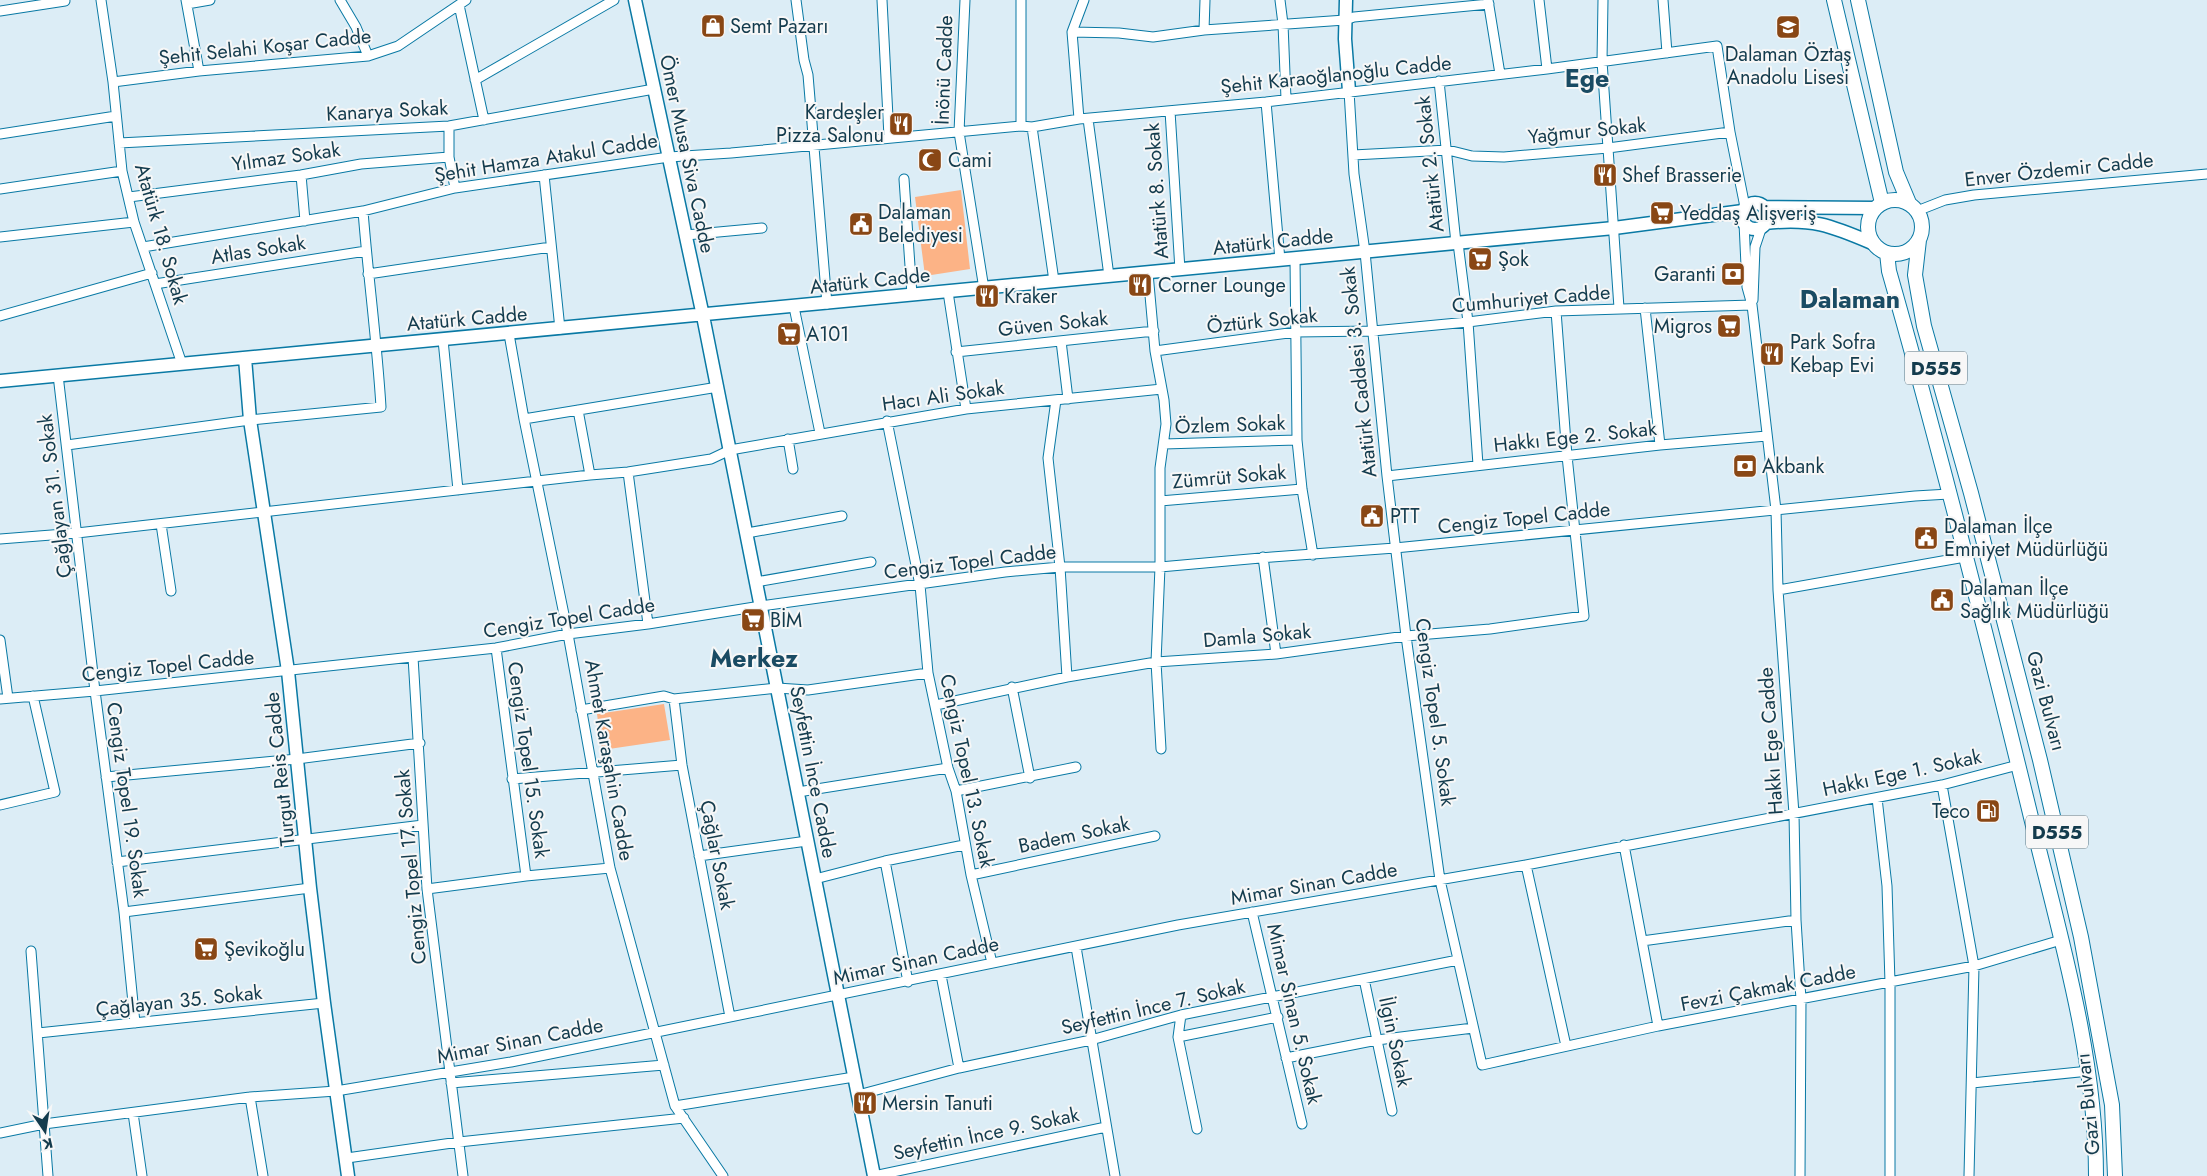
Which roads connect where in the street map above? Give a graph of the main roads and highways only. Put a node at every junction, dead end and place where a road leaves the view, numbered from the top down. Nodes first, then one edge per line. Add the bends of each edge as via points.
1 (634, 0) edge
2 (1346, 0) edge
3 (1834, 0) edge
4 (1858, 0) edge
5 (1349, 92) road end
6 (1879, 205) junction
7 (1764, 207) junction
8 (1913, 207) junction
9 (1744, 213) junction
10 (1764, 224) junction
11 (1919, 240) junction
12 (1872, 243) junction
13 (1887, 253) junction
14 (704, 316) junction
15 (245, 358) junction
16 (0, 381) edge
17 (348, 1176) edge
18 (874, 1176) edge
19 (2096, 1176) edge
20 (2115, 1176) edge

1 - 14 main road, Ömer Musa Siva Cadde
2 - 5 main road
3 - 6 main road
4 - 8 main road via 1896,172
6 - 7 main road
6 - 8 main road via 1891,200
6 - 12 main road via 1870,216 1868,225
7 - 9 main road via 1752,203
7 - 10 main road via 1768,215
8 - 11 main road via 1922,225
9 - 10 main road via 1750,228
9 - 14 main road, Atatürk Cadde
10 - 12 main road via 1800,220 1831,225
11 - 13 main road via 1905,252
11 - 20 main road, Gazi Bulvarı / D555 via 1915,274 1924,326 2035,740 2080,937 2112,1105
12 - 13 main road
13 - 19 main road, Gazi Bulvarı / D555 via 2083,1034 2094,1107
14 - 15 main road, Atatürk Cadde
14 - 18 main road, Seyfettin İnce Cadde
15 - 16 main road, Atatürk Cadde
15 - 17 main road, Turgut Reis Cadde via 250,420 288,671 310,888

